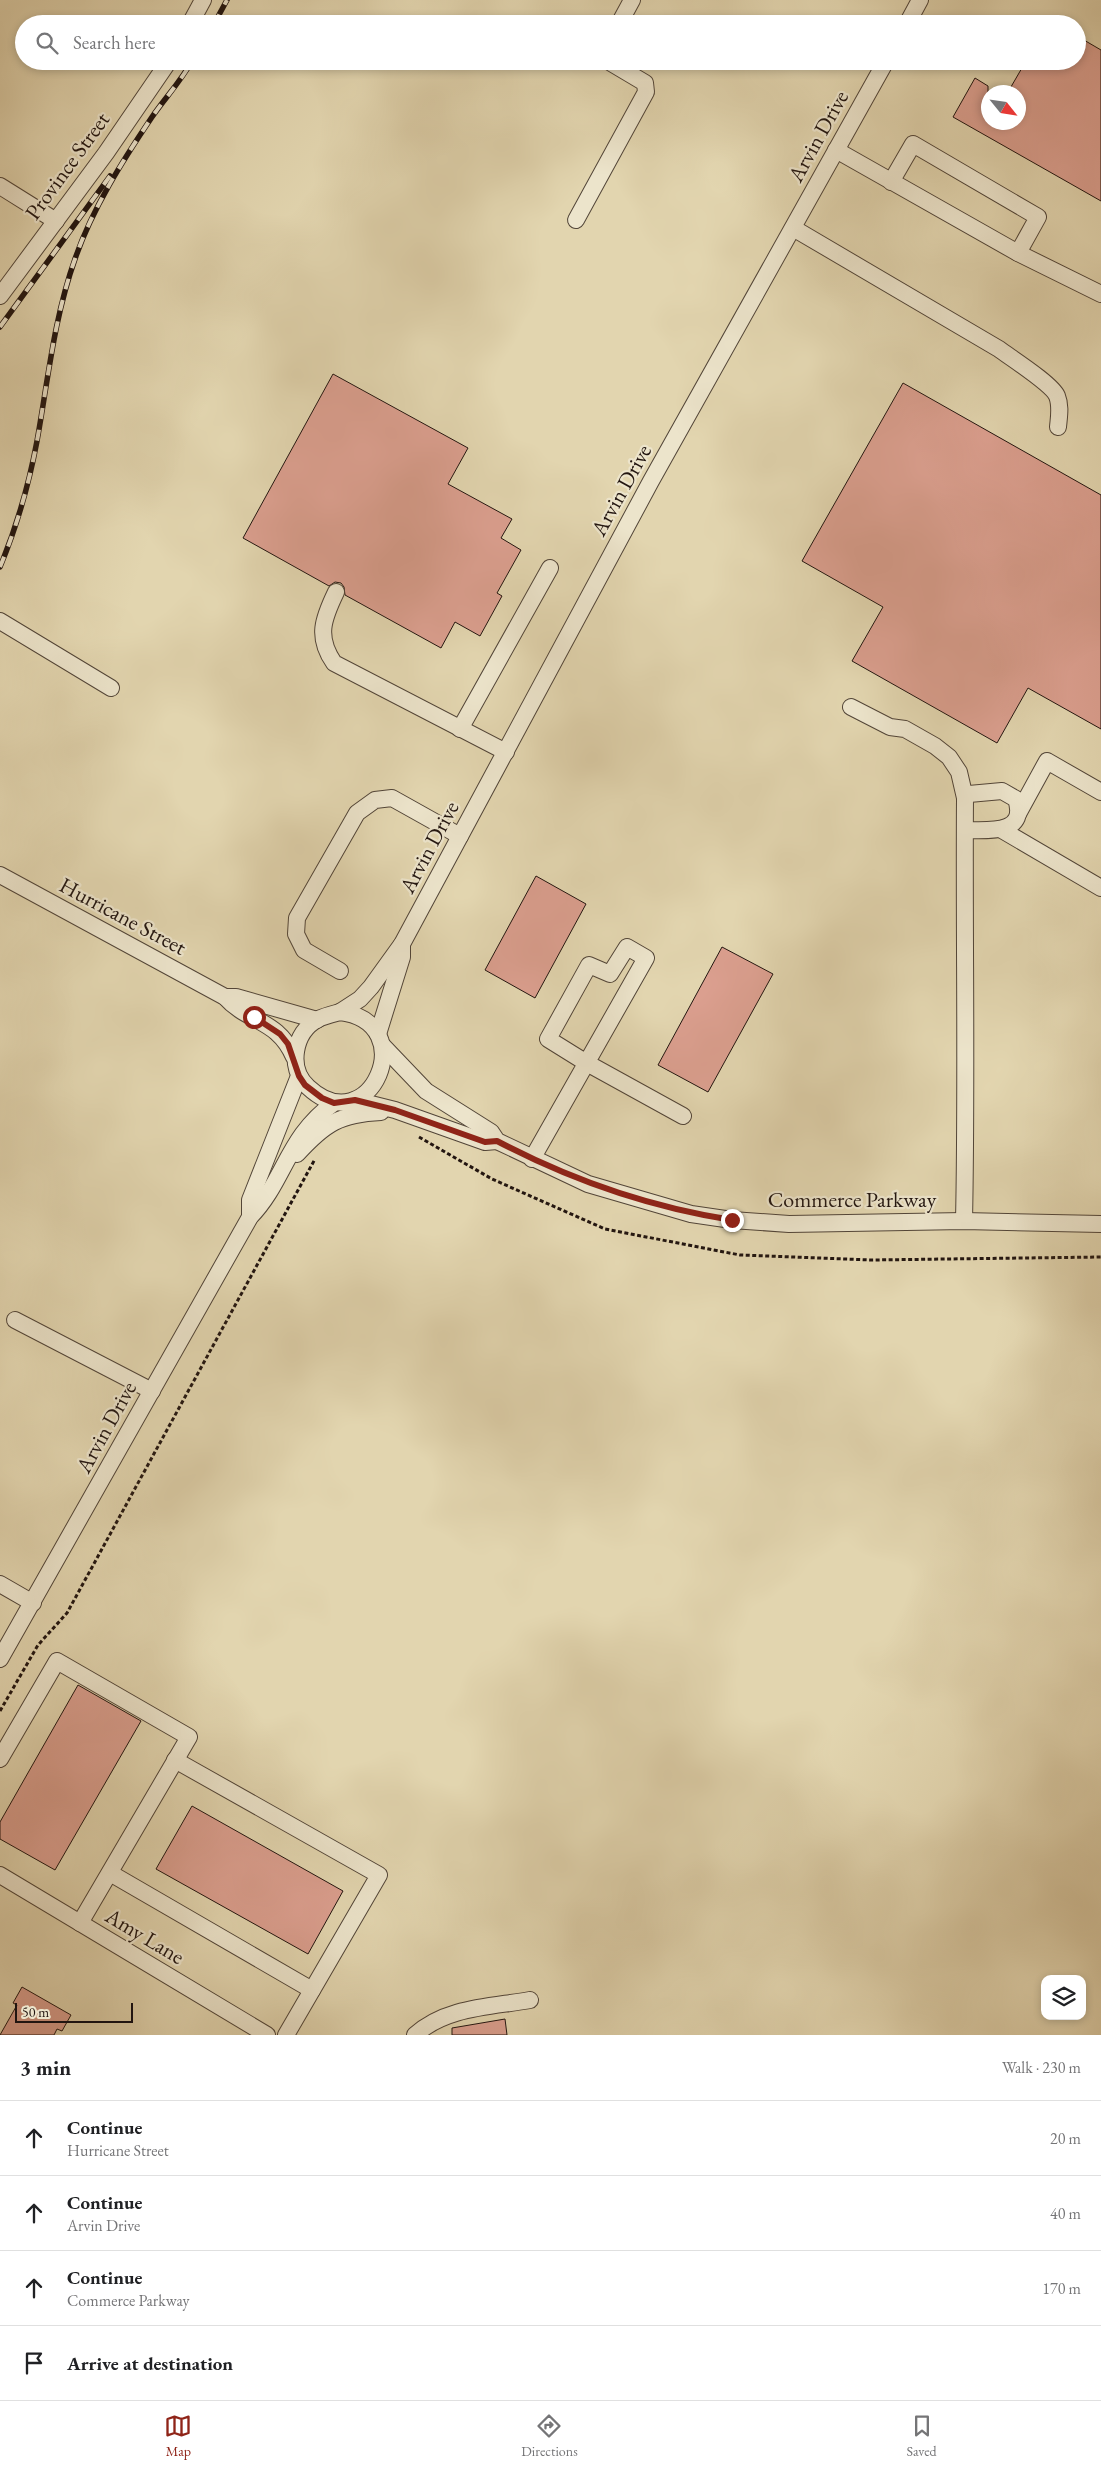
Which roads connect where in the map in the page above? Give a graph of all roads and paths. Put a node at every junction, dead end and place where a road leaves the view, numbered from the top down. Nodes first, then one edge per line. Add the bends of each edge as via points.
1 (203, 0) edge
2 (632, 0) edge
3 (920, 0) edge
4 (195, 15) edge
5 (624, 15) edge
6 (912, 15) edge
7 (163, 70) edge
8 (624, 70) edge
9 (881, 70) edge
10 (836, 150) junction
11 (891, 182) junction
12 (0, 186) edge
13 (576, 220) dead end
14 (56, 221) junction
15 (793, 228) junction
16 (1018, 253) junction
17 (1101, 294) edge
18 (0, 296) edge
19 (1058, 427) dead end
20 (550, 568) dead end
21 (336, 592) dead end
22 (0, 620) edge
23 (111, 688) dead end
24 (851, 707) dead end
25 (460, 729) junction
26 (506, 752) junction
27 (1101, 792) edge
28 (965, 798) junction
29 (1018, 814) junction
30 (964, 830) junction
31 (1002, 830) junction
32 (460, 836) junction
33 (0, 875) edge
34 (1101, 888) edge
35 (402, 944) junction
36 (340, 971) dead end
37 (225, 997) junction
38 (340, 1012) junction
39 (317, 1020) junction
40 (380, 1040) junction
41 (294, 1057) junction
42 (585, 1062) junction
43 (299, 1076) junction
44 (355, 1100) junction
45 (334, 1103) junction
46 (395, 1110) junction
47 (682, 1116) dead end
48 (415, 1134) dead end
49 (497, 1141) junction
50 (321, 1152) dead end
51 (532, 1159) junction
52 (279, 1171) junction
53 (250, 1217) junction
54 (964, 1221) junction
55 (1101, 1224) edge
56 (1101, 1257) edge
57 (15, 1320) dead end
58 (152, 1391) junction
59 (0, 1584) edge
60 (33, 1603) junction
61 (0, 1659) edge
62 (0, 1712) edge
63 (0, 1759) edge
64 (175, 1760) junction
65 (110, 1873) junction
66 (0, 1875) edge
67 (80, 1923) junction
68 (312, 1990) junction
69 (530, 2000) dead end
70 (243, 2029) edge
71 (267, 2035) edge
72 (286, 2035) edge
73 (415, 2035) edge

1 - 4 street
2 - 5 street
3 - 6 street
7 - 14 street, Province Street
8 - 13 street via 645,82 646,92
9 - 10 street, Arvin Drive
10 - 11 street
10 - 15 street, Arvin Drive
11 - 16 street
11 - 16 street via 913,144 1038,217
12 - 14 street
14 - 18 street, Province Street
15 - 19 street via 999,349 1027,369 1056,394 1060,408
15 - 26 street, Arvin Drive
16 - 17 street
20 - 25 street
21 - 25 street via 322,629 324,648 334,663
22 - 23 street
24 - 28 street via 890,727 905,729 949,757 959,772
25 - 26 street
26 - 32 street, Arvin Drive
27 - 29 street via 1047,761
28 - 29 street via 969,794 1002,791 1016,799
28 - 30 street
29 - 31 street via 1014,823
30 - 31 street
30 - 54 street
31 - 34 street
32 - 35 street, Arvin Drive
32 - 36 street via 392,798 375,800 357,813 297,918 296,934 304,950
33 - 37 street, Hurricane Street
35 - 38 street, Arvin Drive via 371,987
35 - 40 street, Arvin Drive via 402,957
37 - 39 street, Hurricane Street via 236,996
37 - 41 street, Hurricane Street via 232,1005 280,1034
38 - 39 street, Arvin Drive
38 - 40 street via 362,1018
39 - 41 street, Arvin Drive via 301,1036
40 - 44 street, Arvin Drive via 383,1065 380,1075 374,1085
40 - 49 street, Commerce Parkway via 426,1091 490,1132
41 - 43 street
42 - 42 street via 646,958 626,947 610,974 589,965 548,1039
42 - 47 street
42 - 51 street
43 - 45 street via 314,1093
43 - 53 street, Arvin Drive via 250,1200
44 - 45 street, Arvin Drive
44 - 46 street, Commerce Parkway
45 - 52 street, Arvin Drive via 305,1129
46 - 49 street, Commerce Parkway via 485,1142
46 - 52 street via 338,1119 309,1140
48 - 56 path via 492,1180 605,1230 740,1255 871,1260
49 - 51 street, Commerce Parkway
50 - 62 path via 67,1612 38,1645
51 - 54 street, Commerce Parkway via 604,1189 692,1214 724,1219 789,1224
52 - 53 street, Arvin Drive via 261,1206
53 - 58 street, Arvin Drive
54 - 55 street, Commerce Parkway
57 - 58 street
58 - 60 street, Arvin Drive
59 - 60 street
60 - 61 street, Arvin Drive
63 - 64 street via 57,1661 189,1737
64 - 65 street
64 - 68 street via 379,1876
65 - 67 street
65 - 68 street
66 - 67 street, Amy Lane
67 - 70 street, Amy Lane
68 - 72 street
69 - 73 street via 452,2013
70 - 71 street, Amy Lane

